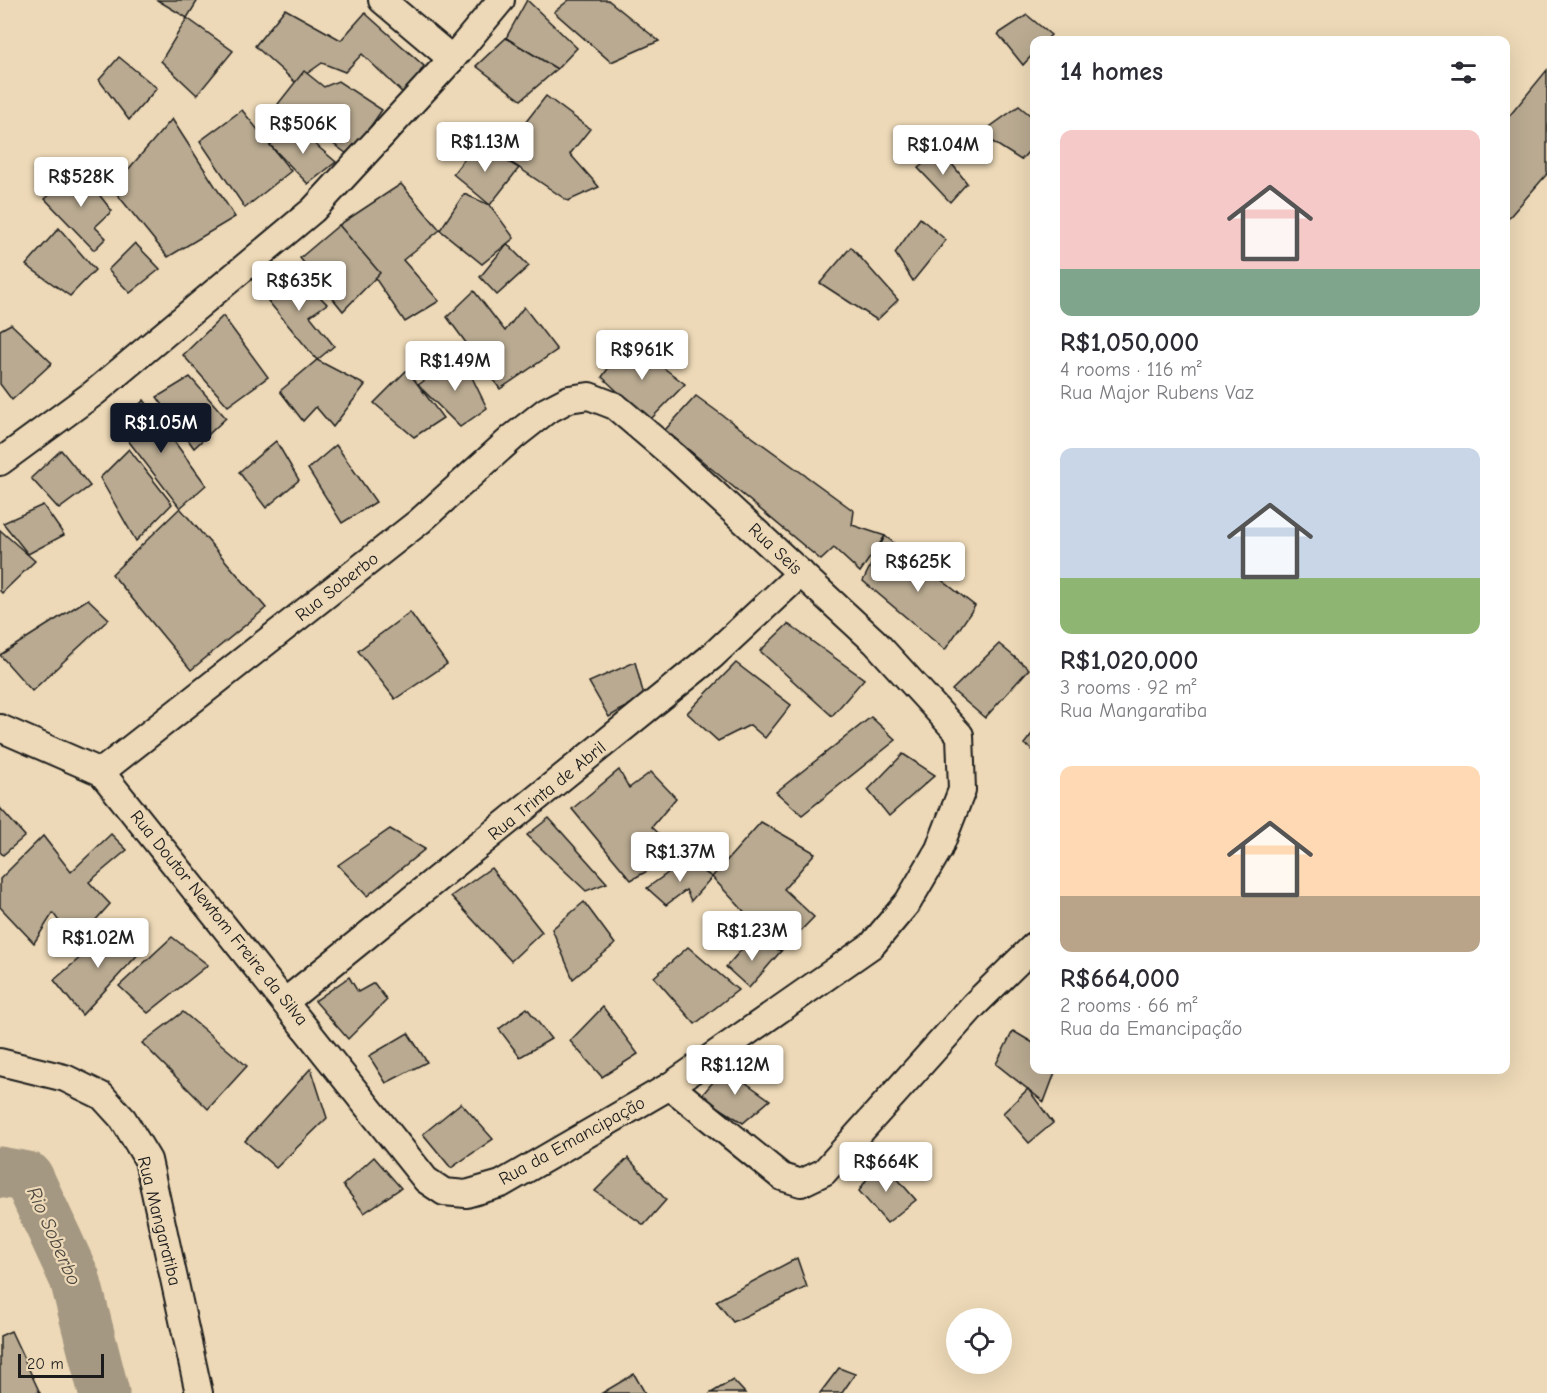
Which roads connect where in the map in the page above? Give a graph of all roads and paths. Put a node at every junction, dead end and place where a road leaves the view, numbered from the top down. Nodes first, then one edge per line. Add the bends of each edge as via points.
1 (382, 0) edge
2 (501, 0) edge
3 (452, 59) junction
4 (569, 399) joint
5 (0, 462) edge
6 (801, 573) junction
7 (0, 728) edge
8 (960, 735) joint
9 (101, 772) junction
10 (1030, 950) edge
11 (286, 1001) junction
12 (0, 1062) edge
13 (670, 1086) junction
14 (404, 1152) joint
15 (199, 1393) edge

1 - 3 street
2 - 3 street
3 - 5 street via 313,210 94,393
4 - 6 street, Rua Seis via 590,396 615,406
4 - 9 street, Rua Soberbo via 513,437 420,521
6 - 8 street, Rua Seis via 875,642
6 - 11 street, Rua Trinta de Abril via 702,664
7 - 9 street, Rua Doutor Newtom Freire da Silva
8 - 13 street, Rua da Emancipação via 962,790 939,849 900,911 872,945
9 - 11 street, Rua Doutor Newtom Freire da Silva
10 - 13 street via 974,1005 824,1172 801,1183 782,1177
11 - 14 street, Rua Doutor Newtom Freire da Silva
12 - 15 street, Rua Mangaratiba via 65,1078 102,1096 123,1119 148,1160
13 - 14 street, Rua da Emancipação via 501,1184 466,1194 444,1192 426,1180

